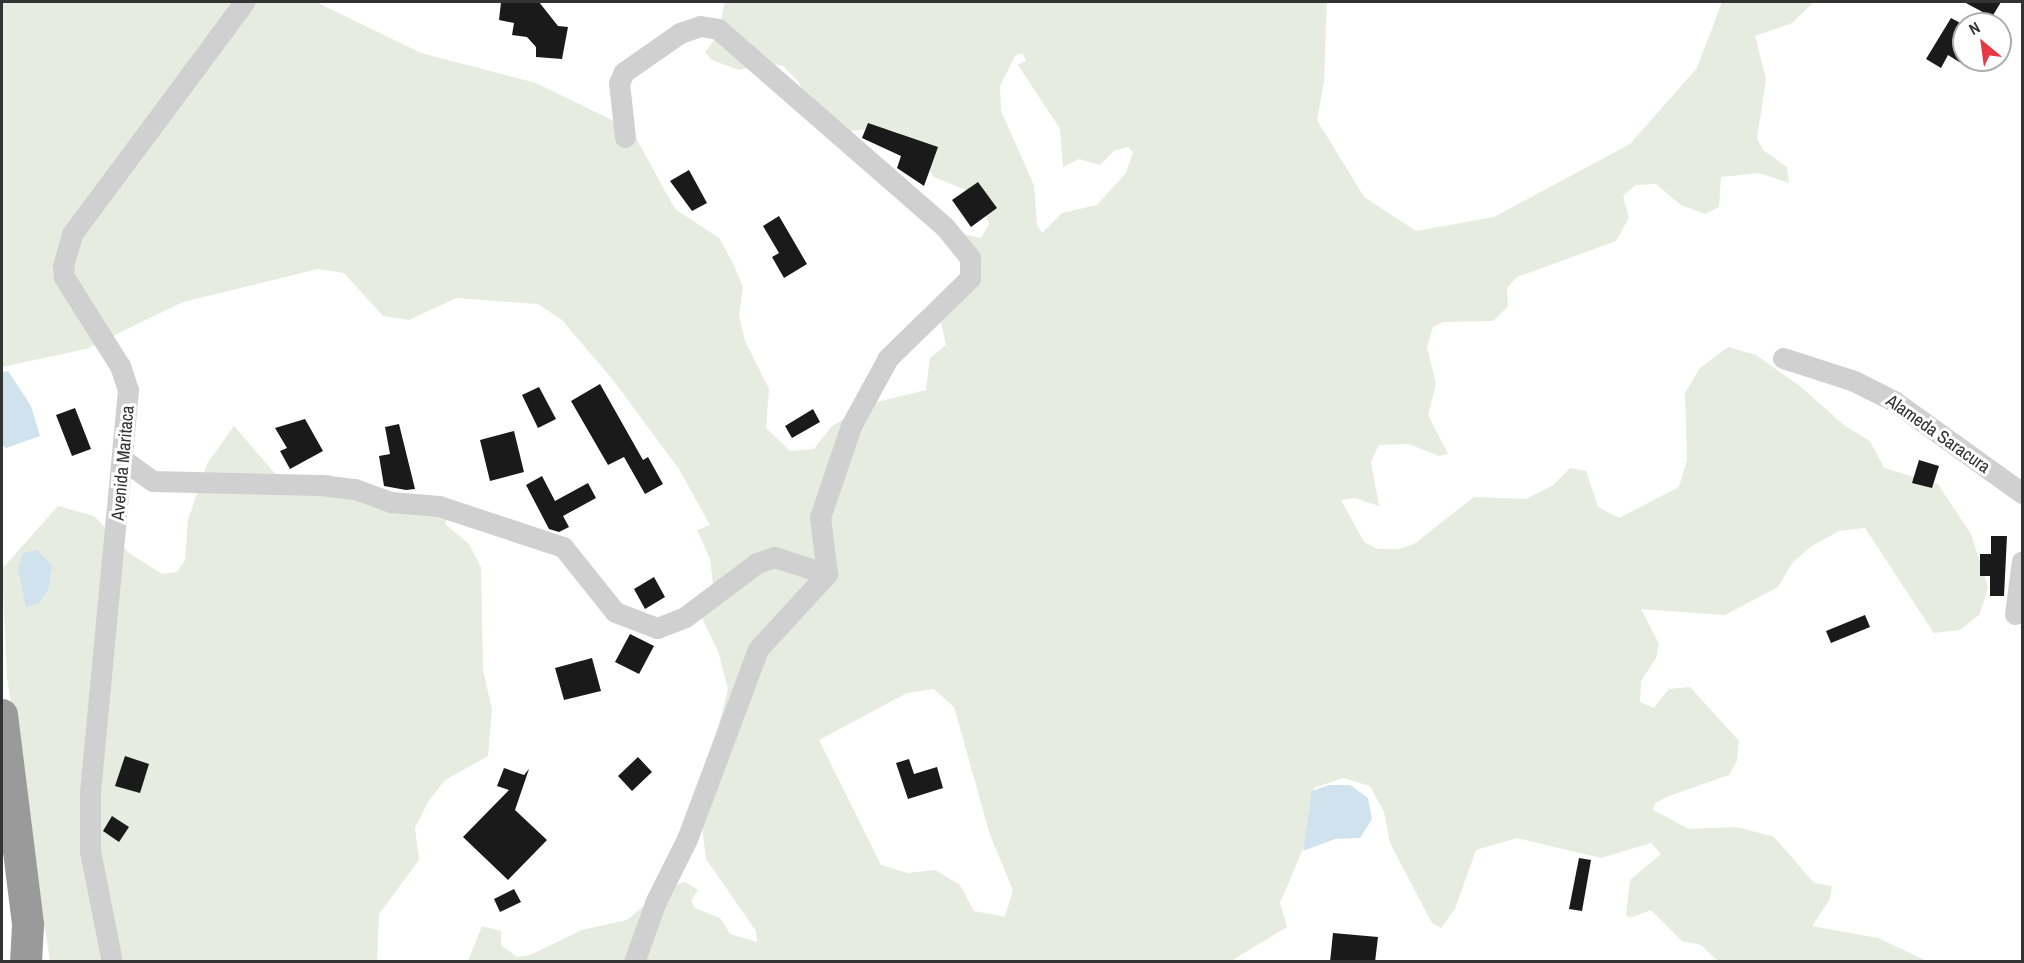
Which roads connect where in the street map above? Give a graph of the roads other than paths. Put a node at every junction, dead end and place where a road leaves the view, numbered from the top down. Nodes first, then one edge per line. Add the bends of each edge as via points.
1 (244, 2) edge
2 (625, 137) dead end
3 (1783, 358) dead end
4 (125, 461) junction
5 (2022, 493) edge
6 (2022, 561) edge
7 (827, 573) junction
8 (2016, 614) dead end
9 (2, 715) edge
10 (2, 886) edge
11 (18, 962) edge
12 (26, 962) edge
13 (112, 962) edge
14 (634, 962) edge

1 - 4 street, Avenida Maritaca via 67,243 63,277 120,366 128,390
2 - 7 street via 620,105 624,72 680,33 700,26 718,29 945,226 970,258 970,278 888,358 851,426 820,517
3 - 5 street, Alameda Saracura via 1854,381 1894,401
4 - 7 street via 153,481 321,485 354,489 391,502 439,506 563,547 615,612 657,628 685,617 757,563 774,557
4 - 13 street, Avenida Maritaca via 90,822 90,851
6 - 8 street
7 - 14 street via 758,649 687,839 656,901
9 - 12 highway via 28,925
10 - 11 highway

